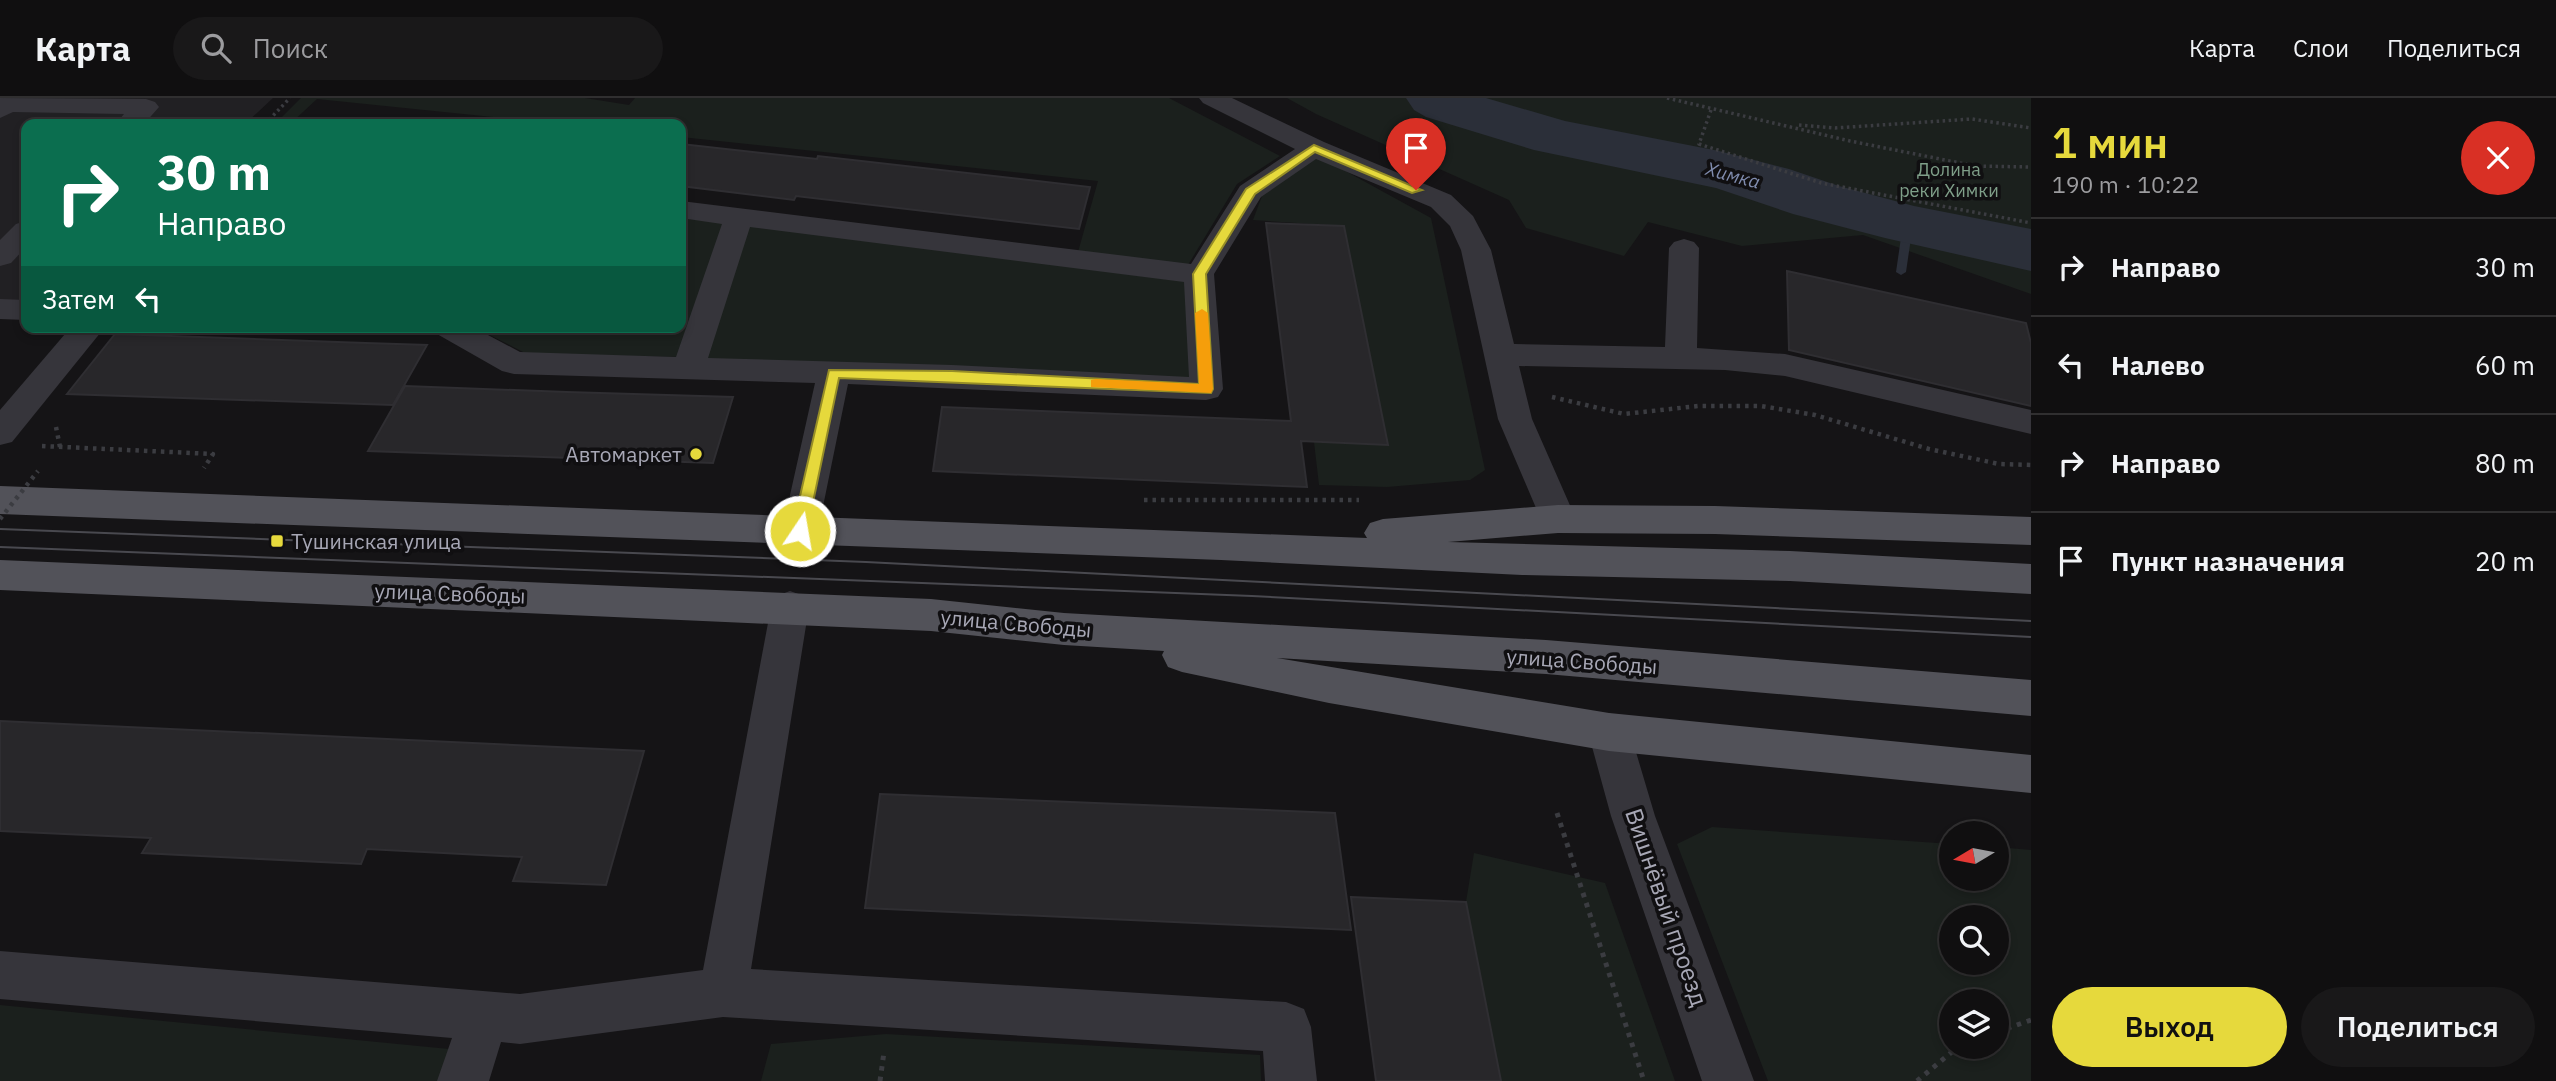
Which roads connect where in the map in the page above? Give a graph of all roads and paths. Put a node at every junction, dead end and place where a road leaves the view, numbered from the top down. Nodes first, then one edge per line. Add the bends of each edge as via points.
1 (290, 98) edge
2 (1212, 98) edge
3 (1667, 98) edge
4 (0, 110) edge
5 (1711, 110) junction
6 (134, 119) edge
7 (270, 119) edge
8 (1786, 124) junction
9 (2031, 128) edge
10 (1314, 148) junction
11 (2031, 166) edge
12 (686, 211) edge
13 (739, 217) junction
14 (2031, 223) edge
15 (21, 235) edge
16 (1684, 248) dead end
17 (0, 257) edge
18 (1199, 274) junction
19 (0, 309) edge
20 (21, 310) edge
21 (84, 333) edge
22 (458, 333) edge
23 (1501, 355) junction
24 (1681, 358) junction
25 (688, 368) junction
26 (834, 373) junction
27 (1510, 396) junction
28 (2031, 422) edge
29 (0, 433) edge
30 (2031, 466) edge
31 (38, 471) dead end
32 (0, 500) edge
33 (0, 519) edge
34 (1558, 519) junction
35 (800, 531) junction
36 (2031, 531) edge
37 (1221, 546) junction
38 (0, 575) edge
39 (2031, 579) edge
40 (790, 607) junction
41 (1064, 629) junction
42 (2031, 698) edge
43 (1609, 732) junction
44 (2031, 774) edge
45 (1557, 813) dead end
46 (0, 975) edge
47 (723, 992) junction
48 (485, 1016) junction
49 (2031, 1020) edge
50 (2009, 1028) edge
51 (1943, 1059) edge
52 (463, 1081) edge
53 (1291, 1081) edge
54 (1644, 1081) edge
55 (1728, 1081) edge
56 (1917, 1081) edge

1 - 7 path
2 - 10 street
3 - 5 path
4 - 6 street via 8,104 146,107
5 - 8 path
5 - 14 path via 1699,144 1710,148 1821,183
8 - 9 path via 1835,128 1962,119
8 - 11 path via 1975,166
10 - 18 street via 1250,192
10 - 23 street via 1441,201 1463,222 1476,250
12 - 13 street
13 - 18 street
13 - 25 street
15 - 17 street
16 - 24 street
18 - 26 street via 1206,389
19 - 20 street
21 - 29 street
22 - 25 street via 514,363
23 - 24 street
23 - 27 street
24 - 28 street via 1785,365
25 - 26 street
26 - 35 street
27 - 30 path via 1561,398 1624,414 1698,406 1761,406 1815,415 1928,449
27 - 34 street via 1515,419
31 - 33 path, bridge
32 - 35 main road
34 - 36 main road
34 - 37 main road
35 - 37 main road
37 - 39 main road
38 - 40 main road, улица Свободы
40 - 41 main road, улица Свободы
40 - 47 street
41 - 42 main road, улица Свободы via 1546,657
41 - 43 main road via 1328,687
43 - 44 main road
43 - 55 street, Вишнёвый проезд via 1633,816
45 - 54 path
46 - 48 street
47 - 48 street via 520,1019
47 - 53 street via 1286,1027
48 - 52 street
49 - 50 path
51 - 56 path

